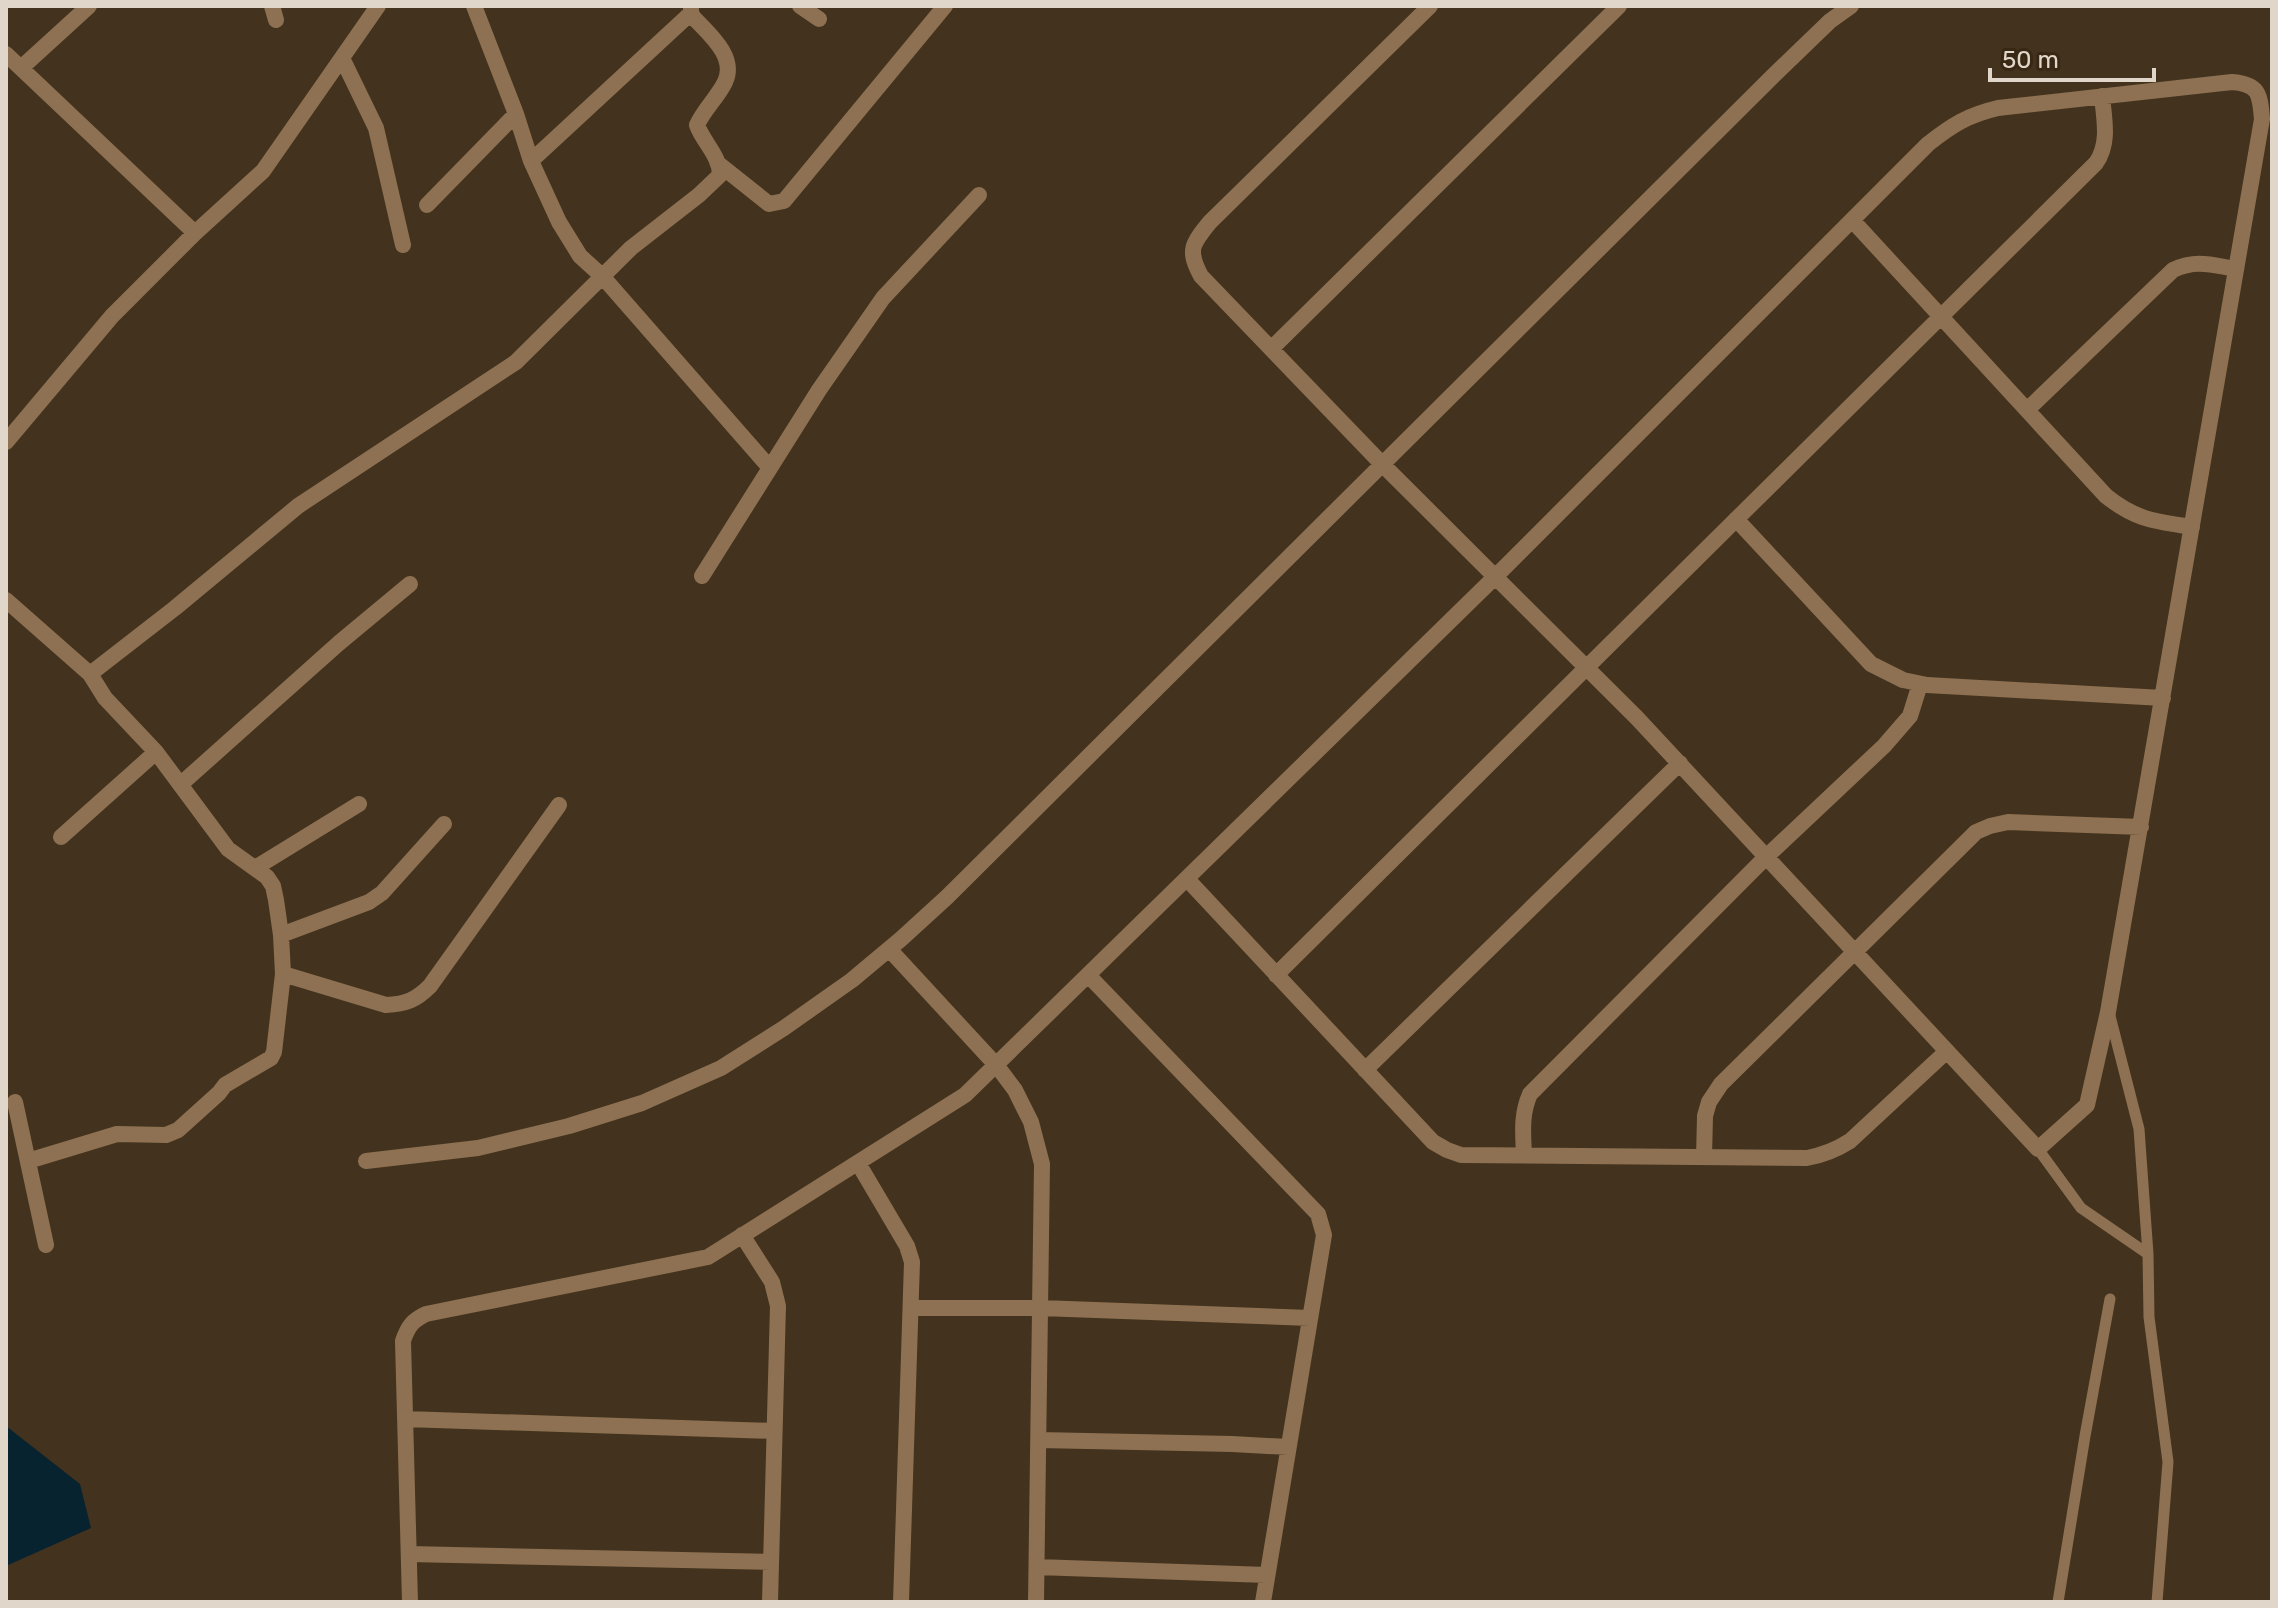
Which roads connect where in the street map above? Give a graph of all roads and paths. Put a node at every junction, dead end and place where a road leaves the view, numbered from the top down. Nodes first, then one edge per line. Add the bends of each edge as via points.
1 (89, 6) edge
2 (378, 6) edge
3 (474, 6) edge
4 (800, 6) edge
5 (945, 6) edge
6 (1430, 6) edge
7 (1619, 6) edge
8 (1851, 6) edge
9 (691, 9) edge
10 (819, 19) dead end
11 (6, 54) edge
12 (342, 58) junction
13 (21, 68) junction
14 (2102, 96) junction
15 (516, 114) junction
16 (531, 161) junction
17 (720, 165) junction
18 (979, 195) dead end
19 (427, 205) dead end
20 (1852, 220) junction
21 (195, 233) junction
22 (403, 245) dead end
23 (2236, 269) junction
24 (602, 276) junction
25 (1941, 316) junction
26 (1271, 349) junction
27 (2027, 410) junction
28 (6, 442) edge
29 (1382, 464) junction
30 (770, 468) junction
31 (1736, 519) junction
32 (2192, 527) junction
33 (702, 576) dead end
34 (1495, 577) junction
35 (410, 584) dead end
36 (6, 600) edge
37 (1587, 668) junction
38 (90, 674) junction
39 (1920, 684) junction
40 (2163, 698) junction
41 (156, 752) junction
42 (1680, 763) junction
43 (181, 784) junction
44 (359, 804) dead end
45 (559, 805) dead end
46 (444, 824) dead end
47 (2141, 827) junction
48 (61, 837) dead end
49 (1766, 857) junction
50 (255, 868) junction
51 (1187, 879) junction
52 (281, 935) junction
53 (889, 949) junction
54 (1854, 951) junction
55 (283, 974) junction
56 (1276, 975) junction
57 (1089, 976) junction
58 (2108, 1012) junction
59 (1947, 1051) junction
60 (997, 1066) junction
61 (1365, 1070) junction
62 (15, 1102) dead end
63 (2038, 1149) junction
64 (1524, 1155) junction
65 (1704, 1157) junction
66 (28, 1161) junction
67 (366, 1161) dead end
68 (858, 1163) junction
69 (742, 1235) junction
70 (46, 1245) dead end
71 (2148, 1254) junction
72 (2110, 1299) dead end
73 (912, 1308) junction
74 (1041, 1308) junction
75 (1310, 1318) junction
76 (405, 1419) junction
77 (774, 1431) junction
78 (1039, 1440) junction
79 (1288, 1447) junction
80 (409, 1554) junction
81 (771, 1562) junction
82 (1037, 1567) junction
83 (1267, 1575) junction
84 (410, 1602) edge
85 (770, 1602) edge
86 (901, 1602) edge
87 (1036, 1602) edge
88 (1263, 1602) edge
89 (2058, 1602) edge
90 (2157, 1602) edge

1 - 13 street
2 - 12 street
3 - 15 street
4 - 10 street
5 - 17 street via 784,201 769,204
6 - 26 street via 1195,240 1191,254 1201,276
7 - 26 street
8 - 29 street via 1785,64
9 - 16 street
9 - 17 street via 727,64 726,81 697,125
11 - 13 street
12 - 21 street via 263,171
12 - 22 street via 376,128
13 - 21 street
14 - 20 street via 1974,113 1928,144
14 - 23 street via 2232,82 2256,90 2262,119
14 - 25 street via 2106,140 2096,163
15 - 16 street
15 - 19 street
16 - 24 street via 559,222 580,256
17 - 24 street via 720,175 710,185
18 - 30 street via 883,298
20 - 25 street
20 - 34 street
21 - 28 street via 112,316
23 - 27 street via 2205,263 2173,270
23 - 32 street
24 - 30 street
24 - 38 street via 516,362 298,506
25 - 27 street
25 - 31 street
26 - 29 street
27 - 32 street via 2123,509 2144,519
29 - 34 street
29 - 53 street
30 - 33 street
31 - 37 street
31 - 39 street via 1871,664
32 - 40 street
34 - 37 street
34 - 51 street
35 - 43 street
36 - 38 street
37 - 42 street
37 - 56 street
38 - 41 street via 105,698
39 - 40 street
39 - 49 street via 1910,716 1884,746
40 - 47 street
41 - 43 street
41 - 48 street
42 - 49 street
42 - 61 street
43 - 50 street via 228,849
44 - 50 street
45 - 55 street via 419,997 386,1005
46 - 52 street via 369,902
47 - 54 street via 2008,822 1976,832
47 - 58 street
49 - 54 street
49 - 64 street via 1530,1094 1524,1107
50 - 52 street via 273,886
51 - 56 street
51 - 57 street
52 - 55 street
53 - 60 street
53 - 67 street via 796,1020 721,1068 642,1103 478,1148
54 - 59 street
54 - 65 street via 1721,1084 1705,1116
55 - 66 street via 271,1058 225,1085 178,1130 166,1135 117,1134
56 - 61 street
57 - 60 street
57 - 75 street via 1318,1214 1324,1235
58 - 63 street via 2087,1105
58 - 71 lane via 2139,1129
59 - 63 street
59 - 65 street via 1836,1150 1807,1158
60 - 68 street via 965,1095
60 - 74 street via 1031,1122 1042,1164
61 - 64 street via 1433,1142 1447,1150 1461,1155
62 - 66 street
63 - 71 lane via 2081,1208
64 - 65 street
66 - 70 street
68 - 69 street
68 - 73 street via 907,1246
69 - 76 street via 708,1257 415,1319 403,1341
69 - 77 street via 772,1282 778,1306
71 - 90 lane via 2149,1317 2168,1462
72 - 89 lane
73 - 74 street
73 - 86 street
74 - 75 street
74 - 78 street
75 - 79 street
76 - 77 street
76 - 80 street
77 - 81 street
78 - 79 street
78 - 82 street
79 - 83 street
80 - 81 street
80 - 84 street
81 - 85 street
82 - 83 street
82 - 87 street
83 - 88 street

